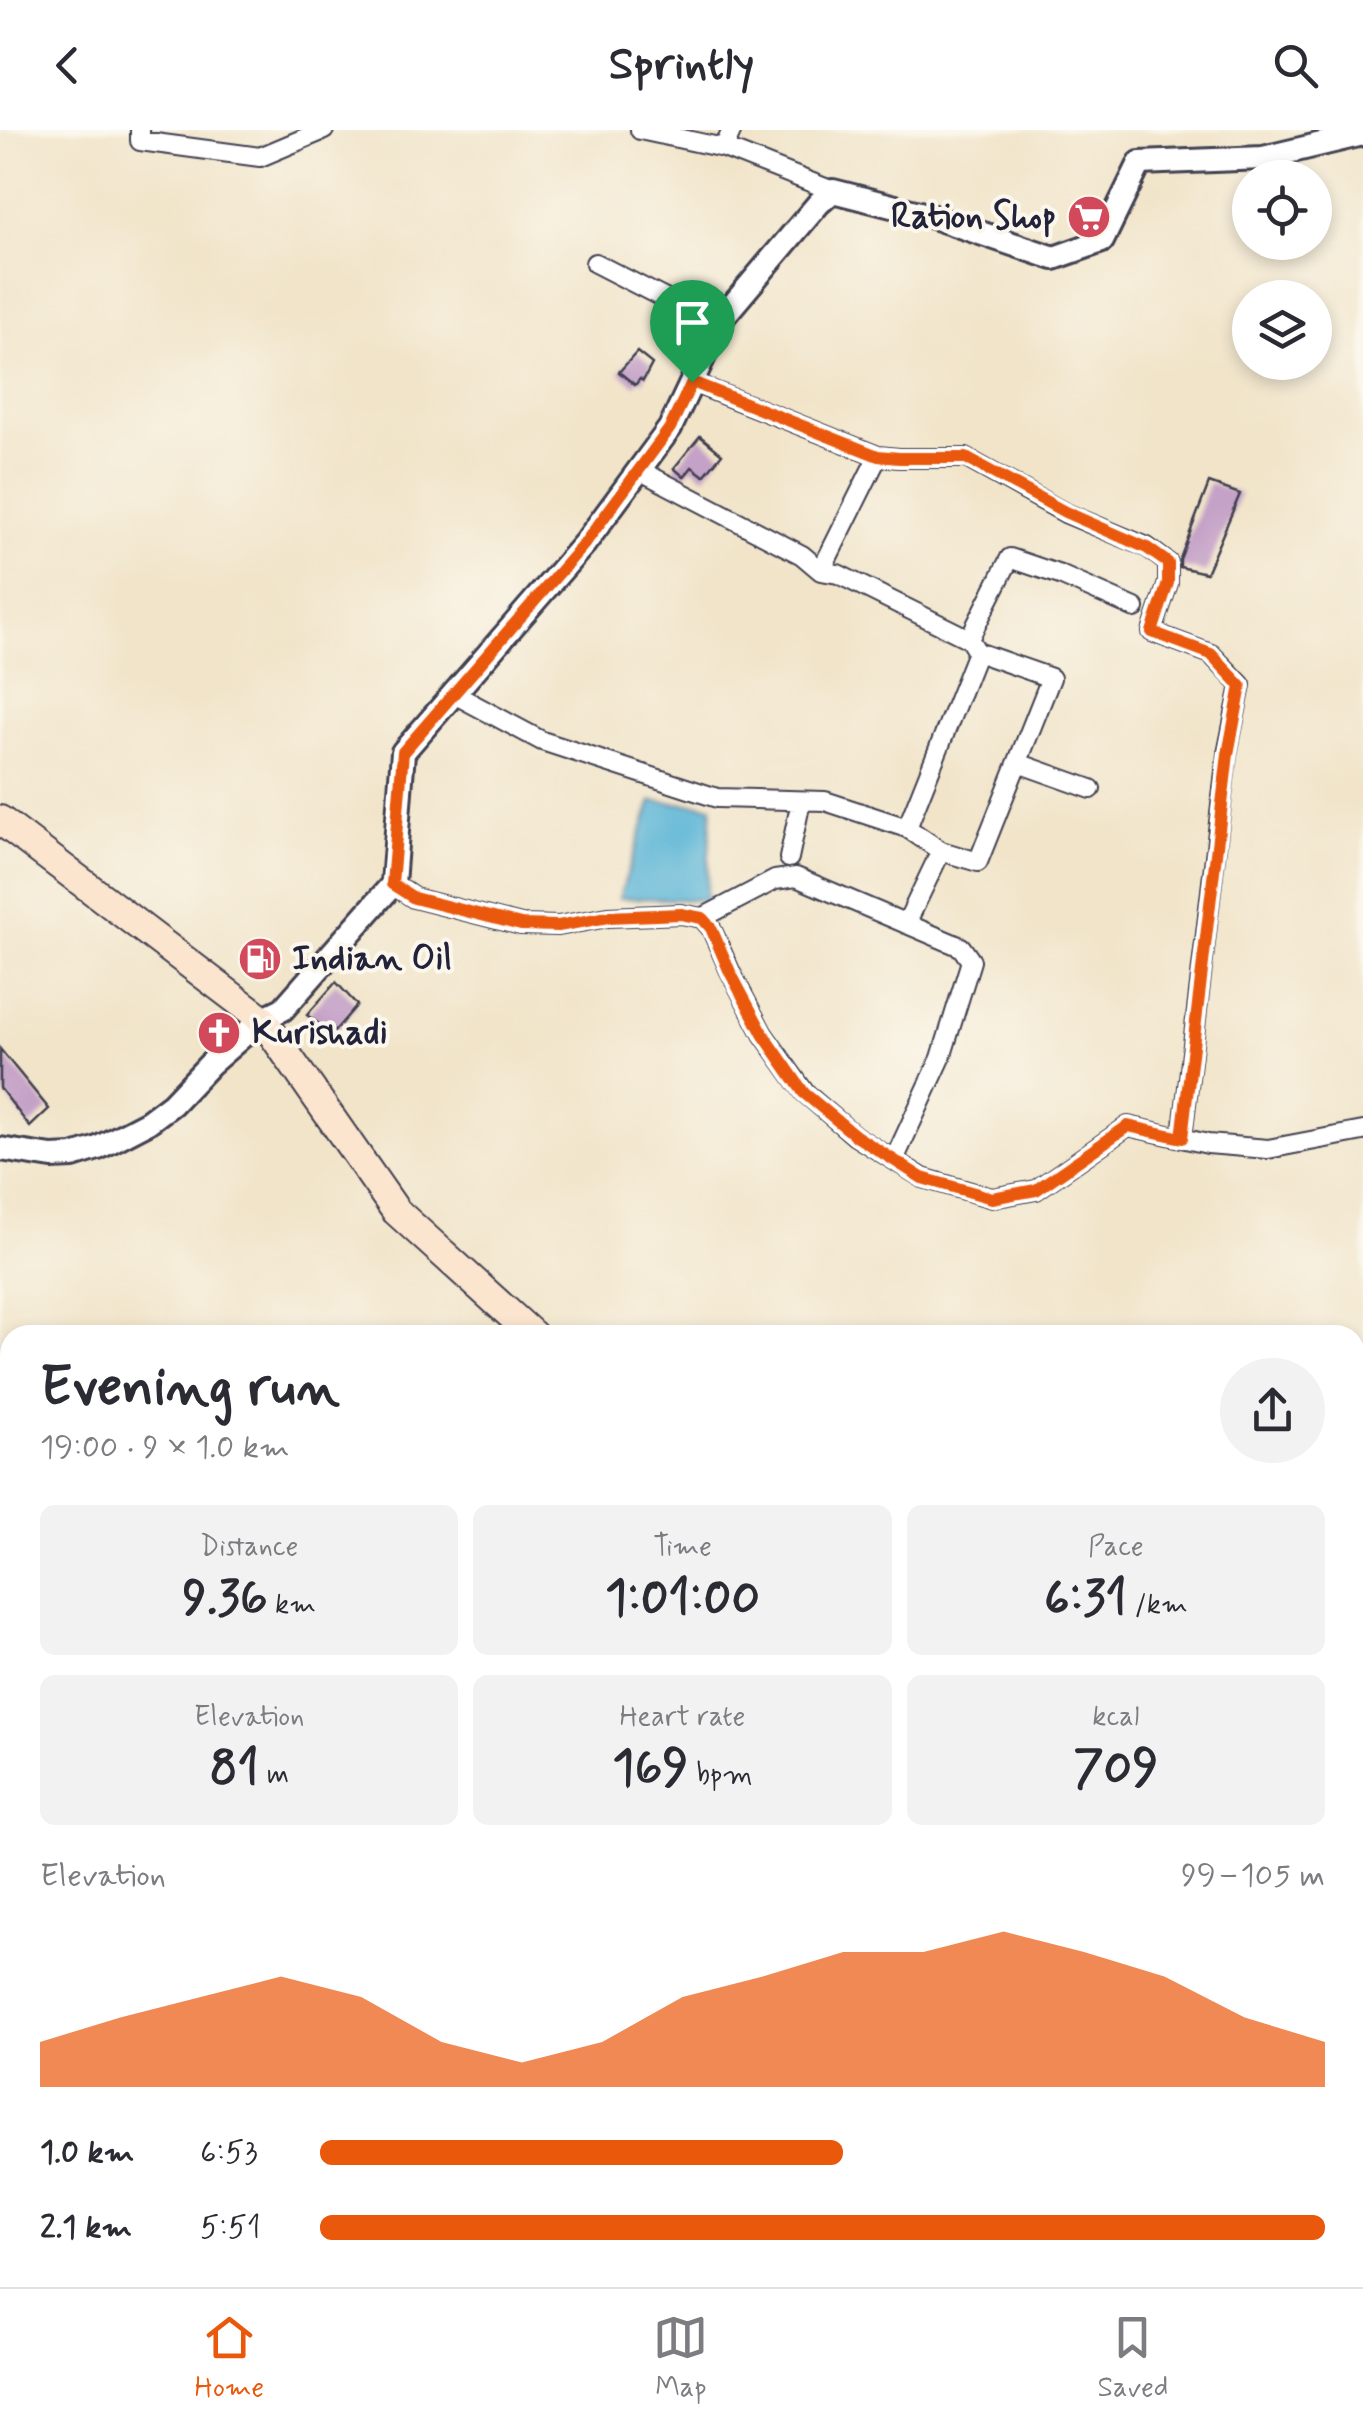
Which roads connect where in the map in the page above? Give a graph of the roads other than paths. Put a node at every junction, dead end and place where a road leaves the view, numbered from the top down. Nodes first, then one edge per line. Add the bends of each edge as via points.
1 (140, 130) edge
2 (324, 130) edge
3 (640, 130) edge
4 (732, 130) edge
5 (1363, 134) edge
6 (724, 148) junction
7 (833, 191) junction
8 (595, 263) dead end
9 (718, 326) junction
10 (692, 382) junction
11 (878, 456) junction
12 (639, 470) junction
13 (821, 570) junction
14 (1136, 608) dead end
15 (973, 645) junction
16 (454, 694) junction
17 (1018, 763) junction
18 (1090, 790) dead end
19 (801, 800) junction
20 (0, 820) edge
21 (907, 828) junction
22 (941, 851) junction
23 (789, 858) dead end
24 (392, 884) junction
25 (702, 918) junction
26 (906, 924) junction
27 (262, 1019) junction
28 (1363, 1131) edge
29 (1182, 1138) junction
30 (0, 1149) edge
31 (894, 1160) junction
32 (515, 1325) edge

1 - 2 street via 140,141 260,157
3 - 6 street
4 - 6 street
5 - 7 street via 1263,158 1140,163 1102,240 1054,258
6 - 7 street
7 - 9 street
8 - 9 street
9 - 10 street
10 - 11 street
10 - 12 street
11 - 13 street
11 - 29 street via 966,458 1147,548 1168,563 1152,632 1211,654 1241,686
12 - 13 street
12 - 16 street
13 - 15 street
14 - 15 street via 1010,558
15 - 17 street via 1051,678
15 - 21 street
16 - 19 street via 542,741 717,798
16 - 24 street via 403,752
17 - 18 street
17 - 22 street via 978,862
19 - 21 street
19 - 23 street
20 - 27 main road
21 - 22 street
22 - 26 street
24 - 25 street via 414,898 521,925
24 - 27 street via 284,1009
25 - 26 street via 775,880 796,877
25 - 31 street via 763,1034 804,1093
26 - 31 street via 962,947 971,961 941,1058
27 - 30 street via 172,1104 98,1148 52,1157
27 - 32 main road via 396,1211
28 - 29 street via 1268,1149
29 - 31 street via 1128,1126 1036,1190 992,1198 922,1178

